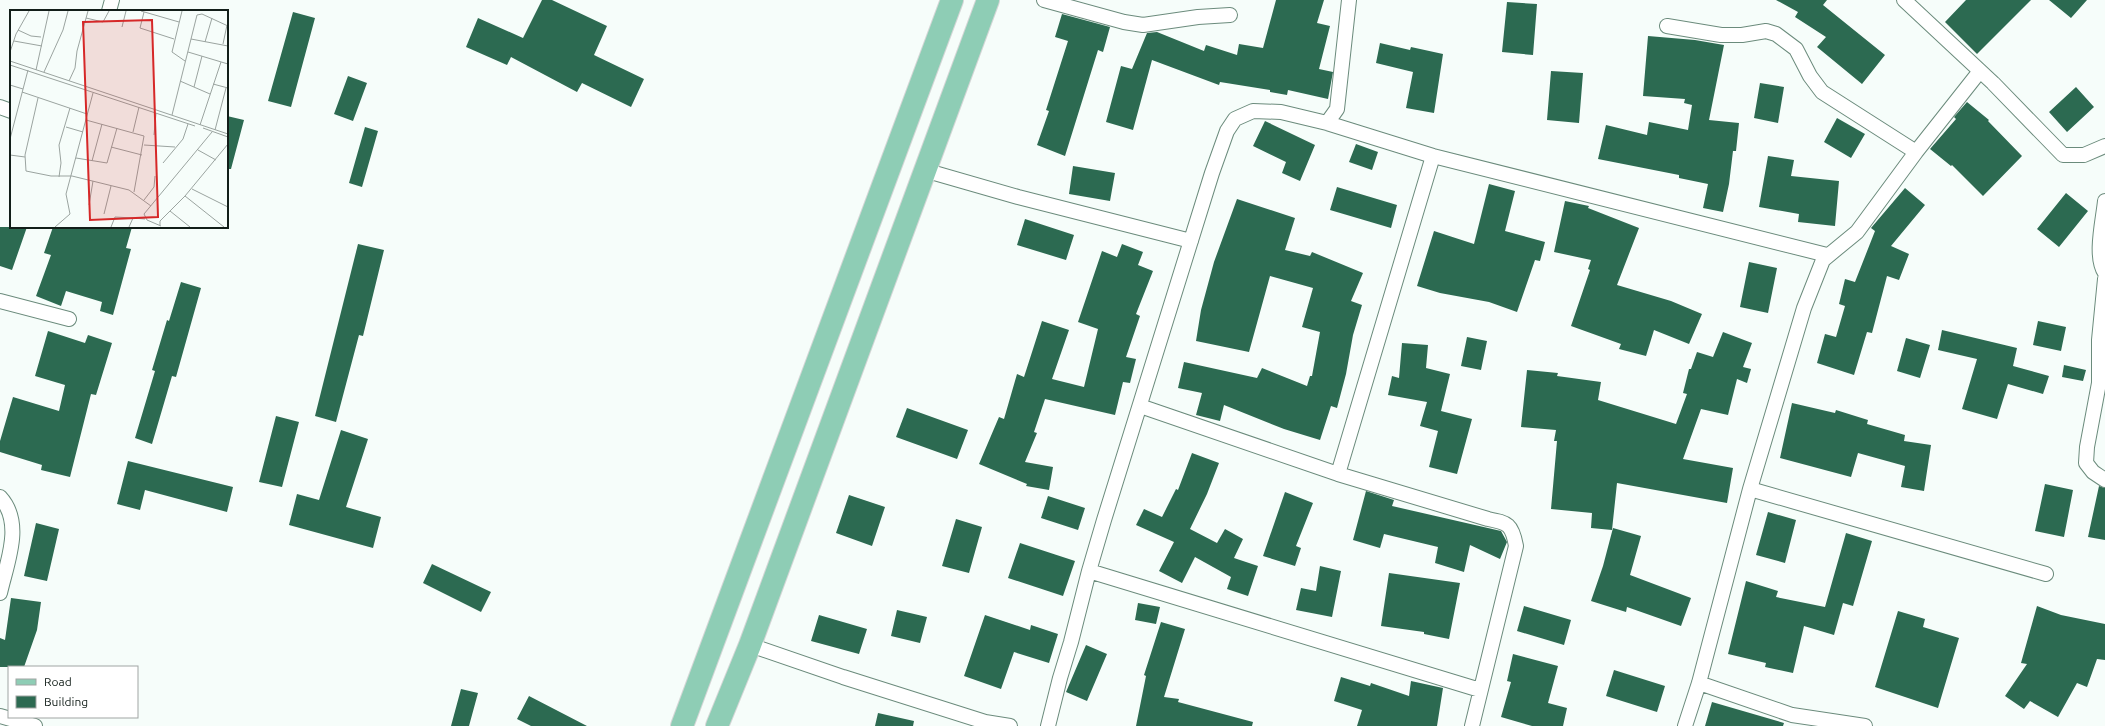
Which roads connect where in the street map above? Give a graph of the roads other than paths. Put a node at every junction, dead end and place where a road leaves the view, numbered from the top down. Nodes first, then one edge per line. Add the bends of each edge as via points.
1 (112, 0) edge
2 (952, 0) edge
3 (988, 0) edge
4 (1044, 0) edge
5 (1349, 0) edge
6 (1904, 0) edge
7 (109, 10) edge
8 (1230, 15) dead end
9 (1668, 26) dead end
10 (1980, 71) junction
11 (0, 107) edge
12 (10, 110) edge
13 (1327, 123) junction
14 (2105, 146) edge
15 (1916, 152) junction
16 (1433, 156) junction
17 (924, 170) junction
18 (2105, 201) edge
19 (1191, 241) junction
20 (1827, 255) junction
21 (2105, 273) edge
22 (2105, 279) edge
23 (0, 301) edge
24 (69, 319) dead end
25 (1140, 406) junction
26 (1338, 474) junction
27 (2105, 480) edge
28 (1750, 489) junction
29 (0, 497) edge
30 (1089, 571) junction
31 (2046, 574) dead end
32 (0, 593) edge
33 (750, 645) junction
34 (1699, 683) junction
35 (1480, 690) junction
36 (0, 716) edge
37 (984, 724) edge
38 (35, 726) edge
39 (682, 726) edge
40 (717, 726) edge
41 (1010, 726) edge
42 (1048, 726) edge
43 (1472, 726) edge
44 (1685, 726) edge
45 (1865, 726) edge

1 - 7 street
2 - 39 main road
3 - 17 main road
4 - 8 street via 1143,25
5 - 13 street via 1337,109
6 - 10 street
9 - 15 street via 1721,35 1766,31 1776,34 1796,49 1822,92
10 - 14 street via 2063,155 2084,154
10 - 15 street
11 - 12 street
13 - 16 street
13 - 19 street via 1281,112 1253,111 1235,119 1227,132
15 - 20 street via 1857,232
16 - 20 street
16 - 26 street
17 - 19 street
17 - 33 main road
18 - 21 street via 2100,266
19 - 25 street
20 - 28 street via 1804,308
22 - 27 street via 2099,340 2099,383 2086,463 2093,472
23 - 24 street
25 - 26 street
25 - 30 street
26 - 35 street via 1488,519 1506,522 1514,531 1516,546
28 - 31 street
28 - 34 street
29 - 32 street via 7,504 13,534
30 - 35 street
30 - 42 street
33 - 37 street
33 - 40 main road
34 - 44 street
34 - 45 street via 1792,715
35 - 43 street
36 - 38 street
37 - 41 street

